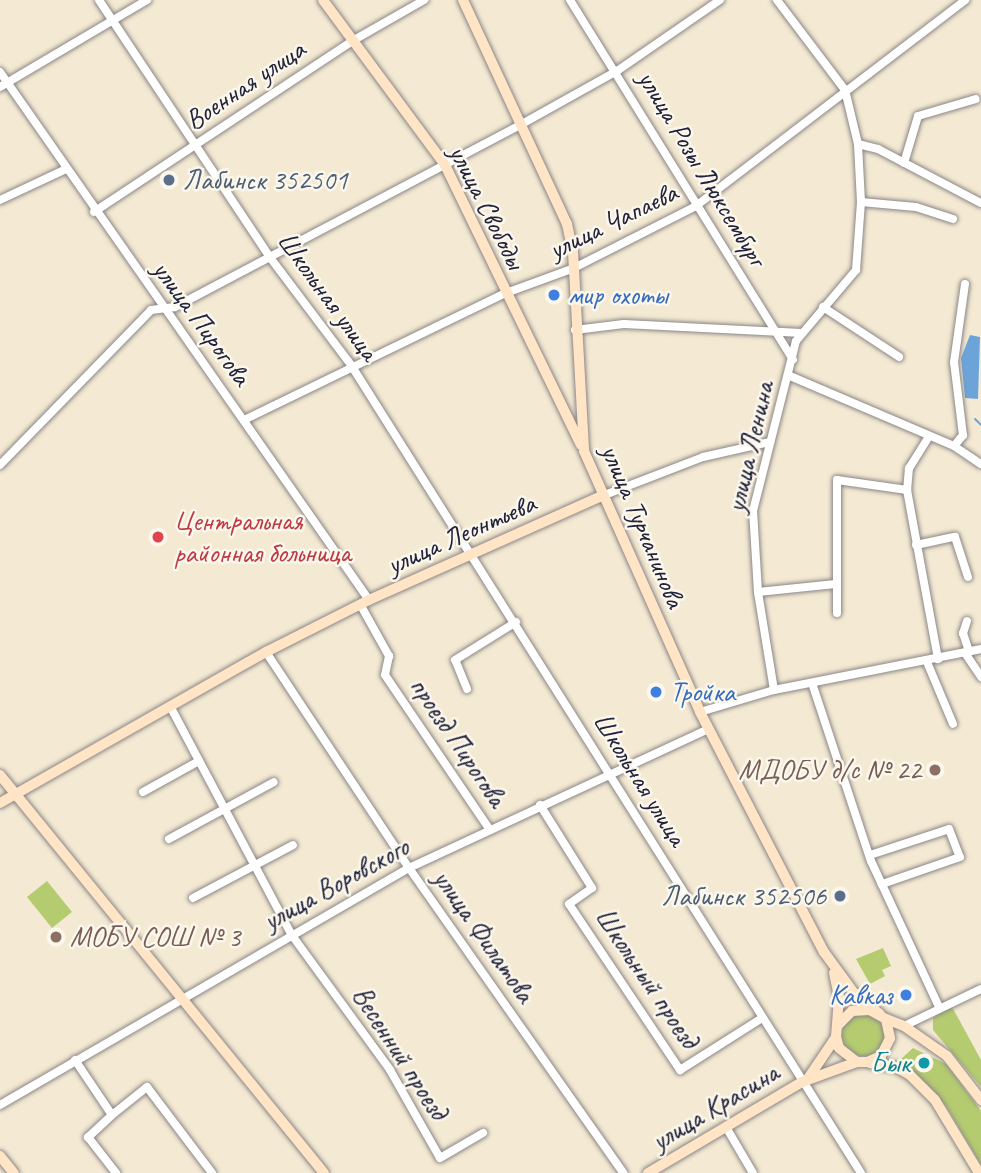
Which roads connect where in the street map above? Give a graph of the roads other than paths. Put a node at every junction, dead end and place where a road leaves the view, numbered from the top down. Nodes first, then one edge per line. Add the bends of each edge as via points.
1 (99, 0) edge
2 (147, 0) edge
3 (323, 0) edge
4 (424, 0) edge
5 (463, 0) edge
6 (584, 0) edge
7 (720, 0) edge
8 (777, 0) edge
9 (965, 0) edge
10 (572, 4) edge
11 (115, 21) junction
12 (354, 40) junction
13 (617, 71) junction
14 (0, 72) edge
15 (4, 85) edge
16 (845, 90) junction
17 (976, 99) dead end
18 (520, 125) junction
19 (195, 145) junction
20 (858, 145) junction
21 (904, 163) junction
22 (445, 165) junction
23 (64, 170) junction
24 (0, 200) edge
25 (861, 201) junction
26 (981, 203) edge
27 (696, 206) junction
28 (94, 212) junction
29 (953, 219) dead end
30 (269, 256) junction
31 (574, 268) junction
32 (965, 284) dead end
33 (506, 293) junction
34 (823, 307) junction
35 (163, 310) junction
36 (575, 330) junction
37 (775, 332) junction
38 (802, 333) junction
39 (899, 357) dead end
40 (793, 360) junction
41 (351, 365) junction
42 (790, 376) junction
43 (244, 420) junction
44 (928, 438) junction
45 (770, 442) junction
46 (954, 446) junction
47 (584, 451) junction
48 (2, 461) edge
49 (981, 464) edge
50 (907, 490) junction
51 (602, 496) junction
52 (916, 545) junction
53 (473, 553) junction
54 (968, 577) dead end
55 (836, 584) junction
56 (758, 592) junction
57 (365, 602) junction
58 (837, 613) dead end
59 (967, 621) dead end
60 (516, 622) junction
61 (981, 649) edge
62 (266, 652) junction
63 (967, 652) junction
64 (938, 659) junction
65 (927, 662) junction
66 (981, 677) edge
67 (813, 683) junction
68 (467, 689) dead end
69 (774, 690) junction
70 (170, 706) junction
71 (700, 712) junction
72 (953, 724) dead end
73 (708, 729) junction
74 (199, 761) junction
75 (610, 773) junction
76 (0, 775) edge
77 (274, 782) dead end
78 (143, 792) dead end
79 (16, 794) junction
80 (0, 803) edge
81 (540, 804) junction
82 (223, 808) junction
83 (490, 830) junction
84 (169, 839) dead end
85 (293, 845) dead end
86 (870, 855) junction
87 (253, 867) junction
88 (409, 868) junction
89 (882, 884) junction
90 (193, 898) dead end
91 (291, 934) junction
92 (833, 970) junction
93 (981, 989) edge
94 (181, 998) junction
95 (938, 1006) junction
96 (883, 1017) junction
97 (762, 1018) junction
98 (904, 1026) junction
99 (837, 1031) junction
100 (884, 1053) junction
101 (75, 1060) junction
102 (862, 1062) junction
103 (804, 1081) junction
104 (981, 1100) edge
105 (0, 1105) edge
106 (112, 1115) junction
107 (726, 1127) junction
108 (483, 1133) dead end
109 (0, 1156) edge
110 (856, 1171) edge
111 (14, 1173) edge
112 (116, 1173) edge
113 (212, 1173) edge
114 (324, 1173) edge
115 (623, 1173) edge
116 (648, 1173) edge
117 (753, 1173) edge
118 (979, 1173) edge

1 - 11 street, Школьная улица
2 - 11 street
3 - 12 street, улица Свободы
4 - 12 street, Военная улица
5 - 18 street, улица Турчанинова
6 - 10 street
7 - 13 street
8 - 16 street, улица Ленина
9 - 16 street, улица Чапаева
10 - 13 street, улица Розы Люксембург
11 - 15 street
11 - 19 street, Школьная улица
12 - 19 street, Военная улица
12 - 22 street, улица Свободы
13 - 18 street
13 - 27 street, улица Розы Люксембург
14 - 15 street, улица Пирогова
15 - 23 street, улица Пирогова
16 - 20 street, улица Ленина
16 - 27 street, улица Чапаева
17 - 21 street via 918,116
18 - 22 street
18 - 31 street, улица Турчанинова via 567,224
19 - 28 street, Военная улица
19 - 30 street, Школьная улица
20 - 21 street
20 - 25 street, улица Ленина
21 - 26 street
22 - 30 street
22 - 33 street, улица Свободы
23 - 24 street
23 - 28 street, улица Пирогова
25 - 29 street via 916,207
25 - 34 street, улица Ленина via 856,270
27 - 31 street, улица Чапаева
27 - 37 street, улица Розы Люксембург
28 - 35 street, улица Пирогова
30 - 35 street
30 - 41 street, Школьная улица
31 - 33 street, улица Чапаева
31 - 36 street, улица Турчанинова
32 - 46 street via 954,362 963,435
33 - 41 street, улица Чапаева
33 - 47 street, улица Свободы
34 - 38 street, улица Ленина
34 - 39 street
35 - 43 street, улица Пирогова
35 - 48 street via 151,310 143,317
36 - 37 street via 624,324
36 - 47 street, улица Турчанинова
37 - 38 street
37 - 40 street, улица Розы Люксембург
38 - 40 street, улица Ленина
40 - 42 street, улица Ленина
41 - 43 street, улица Чапаева
41 - 53 street, Школьная улица
42 - 44 street
42 - 45 street, улица Ленина
43 - 57 street, улица Пирогова
44 - 46 street
44 - 50 street via 909,468
45 - 51 street, улица Леонтьева via 703,457
45 - 56 street, улица Ленина via 753,510
46 - 49 street
47 - 51 street, улица Турчанинова
50 - 52 street
50 - 55 street via 837,480
51 - 53 street, улица Леонтьева
51 - 71 street, улица Турчанинова
52 - 54 street via 955,537
52 - 64 street
53 - 57 street, улица Леонтьева
53 - 60 street, Школьная улица
55 - 56 street
55 - 58 street
56 - 69 street, улица Ленина
57 - 62 street, улица Леонтьева
57 - 83 street, проезд Пирогова via 389,656 385,675
59 - 63 street via 963,634
60 - 68 street via 455,660
60 - 75 street, Школьная улица
61 - 63 street
62 - 70 street, улица Леонтьева
62 - 88 street, улица Филатова
63 - 64 street
63 - 66 street
64 - 65 street
65 - 67 street
65 - 72 street
67 - 69 street
67 - 86 street
69 - 71 street
70 - 74 street
70 - 79 street, улица Леонтьева
71 - 73 street, улица Турчанинова
73 - 75 street, улица Воровского
73 - 92 street, улица Турчанинова
74 - 78 street
74 - 82 street
75 - 81 street, улица Воровского
75 - 97 street, Школьная улица
76 - 79 street
77 - 82 street
79 - 80 street, улица Леонтьева
79 - 94 street
81 - 83 street, улица Воровского
81 - 97 street, Школьный проезд via 592,888 569,904 680,1070
82 - 84 street
82 - 87 street
83 - 88 street, улица Воровского
85 - 87 street
86 - 89 street
86 - 89 street via 949,829 960,858
87 - 90 street
87 - 91 street
88 - 91 street, улица Воровского
88 - 115 street, улица Филатова
89 - 95 street
91 - 94 street, улица Воровского
91 - 108 street, Весенний проезд via 390,1070 440,1158
92 - 96 street, улица Турчанинова
92 - 99 street, улица Турчанинова
93 - 95 street
94 - 101 street, улица Воровского
94 - 114 street
95 - 98 street
96 - 98 street, улица Турчанинова
96 - 99 street via 852,1011
96 - 100 street via 890,1038
97 - 103 street, Школьная улица
98 - 100 street
98 - 104 street, улица Турчанинова via 947,1056
99 - 102 street via 839,1048
99 - 103 street, улица Красина via 823,1063
100 - 102 street
101 - 105 street, улица Воровского
101 - 106 street
102 - 103 street, улица Красина
102 - 118 street via 910,1074 935,1100
103 - 107 street, улица Красина
103 - 110 street, Школьная улица
106 - 112 street via 88,1137
106 - 113 street via 147,1087
107 - 116 street, улица Красина
107 - 117 street
109 - 111 street

